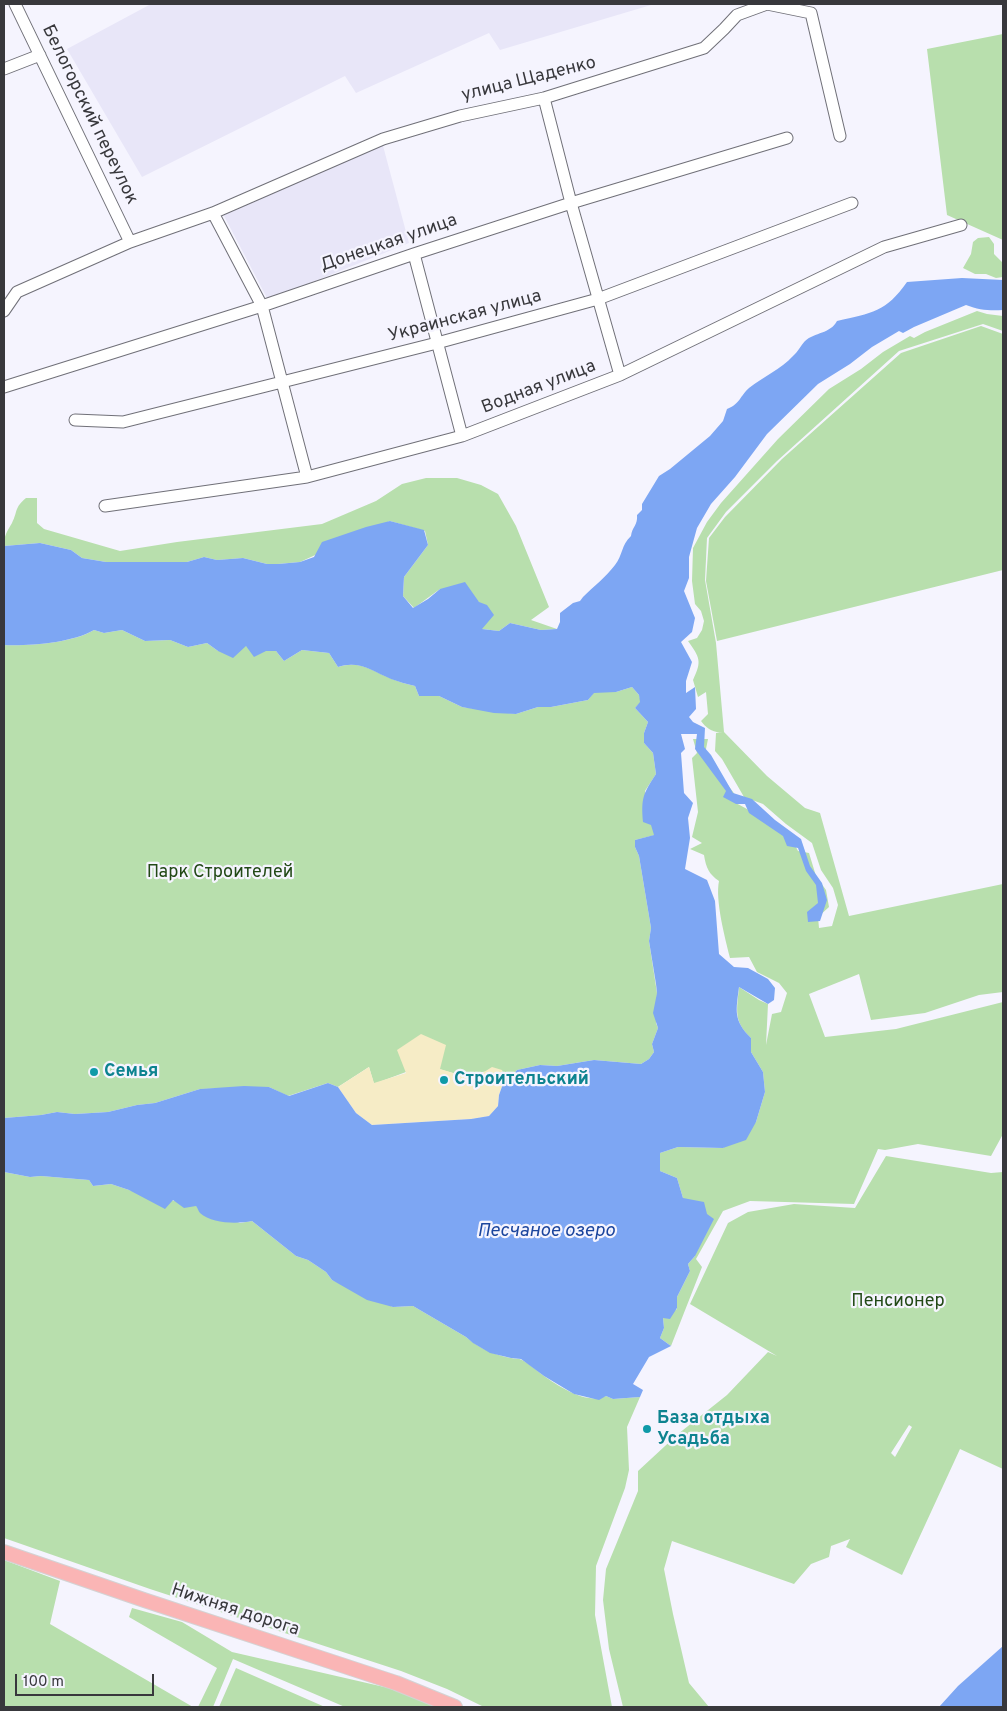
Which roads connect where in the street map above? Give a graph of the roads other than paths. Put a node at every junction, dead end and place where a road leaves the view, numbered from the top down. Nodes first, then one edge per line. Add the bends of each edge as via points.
1 (16, 4) edge
2 (40, 54) junction
3 (4, 70) edge
4 (544, 98) junction
5 (840, 136) dead end
6 (787, 138) dead end
7 (852, 202) dead end
8 (571, 203) junction
9 (212, 213) junction
10 (961, 226) dead end
11 (130, 242) junction
12 (414, 254) junction
13 (598, 299) junction
14 (262, 306) junction
15 (4, 311) edge
16 (437, 343) junction
17 (620, 375) junction
18 (283, 382) junction
19 (4, 387) edge
20 (75, 420) dead end
21 (462, 436) junction
22 (307, 477) junction
23 (105, 506) dead end
24 (4, 1552) edge
25 (454, 1707) edge

1 - 2 street, Белогорский переулок
2 - 3 street
2 - 11 street, Белогорский переулок
4 - 5 street, улица Щаденко via 704,48 737,15 767,4 811,13
4 - 8 street
4 - 9 street, улица Щаденко via 460,116 383,139
6 - 8 street, Донецкая улица
7 - 13 street, Украинская улица
8 - 12 street, Донецкая улица
8 - 13 street
9 - 11 street, улица Щаденко
9 - 14 street
10 - 17 street, Водная улица via 884,247
11 - 15 street, улица Щаденко via 17,292
12 - 14 street, Донецкая улица
12 - 16 street
13 - 16 street, Украинская улица
13 - 17 street
14 - 18 street
14 - 19 street, Донецкая улица
16 - 18 street, Украинская улица
16 - 21 street
17 - 21 street, Водная улица
18 - 20 street, Украинская улица via 124,422
18 - 22 street
21 - 22 street, Водная улица
22 - 23 street, Водная улица
24 - 25 main road, Нижняя дорога via 396,1683

